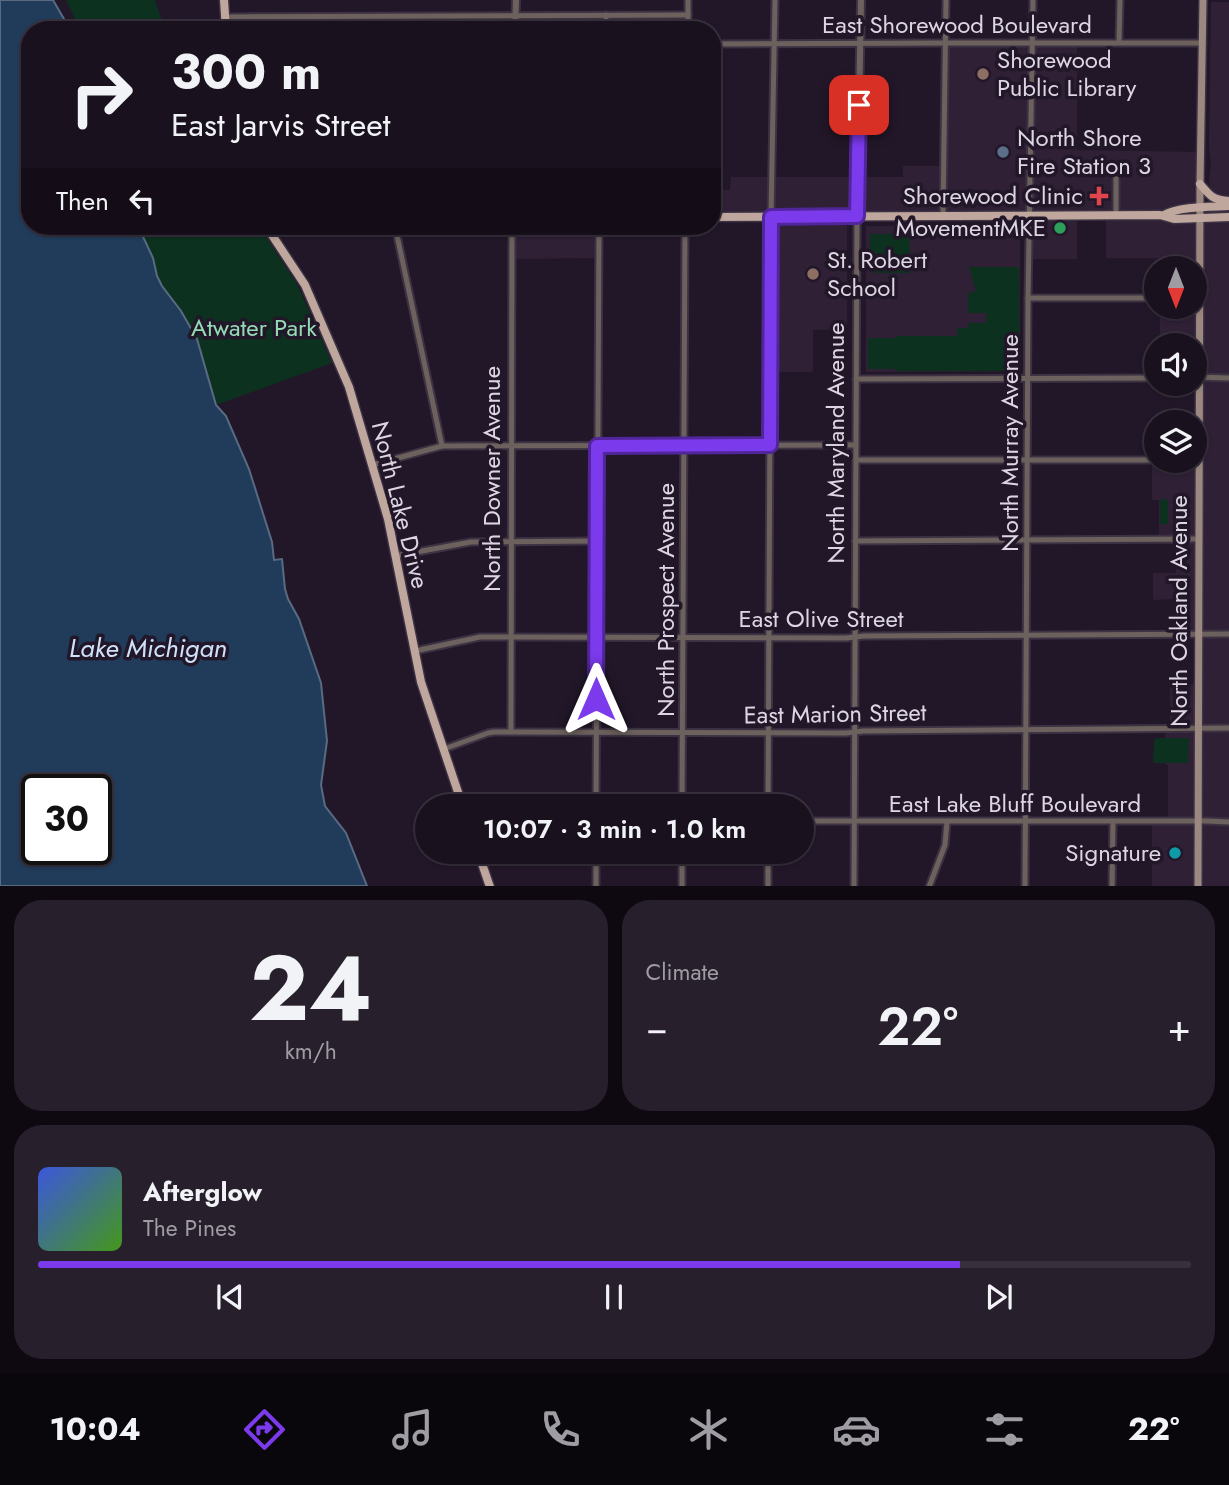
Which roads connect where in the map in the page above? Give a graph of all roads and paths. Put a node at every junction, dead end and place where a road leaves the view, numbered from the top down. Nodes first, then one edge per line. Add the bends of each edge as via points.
1 (224, 0) edge
2 (516, 0) edge
3 (688, 0) edge
4 (775, 0) edge
5 (861, 0) edge
6 (946, 0) edge
7 (1033, 0) edge
8 (1120, 0) edge
9 (1203, 0) edge
10 (516, 15) junction
11 (606, 15) junction
12 (688, 15) junction
13 (225, 18) junction
14 (225, 21) edge
15 (516, 21) edge
16 (606, 21) edge
17 (688, 21) edge
18 (1119, 42) junction
19 (774, 43) junction
20 (945, 43) junction
21 (1033, 43) junction
22 (1203, 43) junction
23 (721, 44) edge
24 (860, 44) junction
25 (1116, 177) dead end
26 (1200, 184) junction
27 (1229, 201) edge
28 (1229, 206) edge
29 (1200, 207) junction
30 (943, 215) junction
31 (1029, 215) junction
32 (1164, 215) junction
33 (857, 216) junction
34 (1116, 216) junction
35 (721, 217) edge
36 (771, 217) junction
37 (1229, 217) edge
38 (1200, 218) junction
39 (272, 235) edge
40 (397, 235) edge
41 (512, 235) edge
42 (599, 235) edge
43 (685, 235) edge
44 (1199, 256) edge
45 (1028, 298) junction
46 (1144, 298) edge
47 (1207, 377) edge
48 (1229, 377) edge
49 (1144, 378) edge
50 (856, 379) junction
51 (1027, 379) junction
52 (684, 445) junction
53 (770, 445) junction
54 (855, 445) junction
55 (442, 446) junction
56 (511, 446) junction
57 (597, 446) junction
58 (1027, 459) junction
59 (856, 460) junction
60 (1144, 460) edge
61 (372, 465) junction
62 (1197, 473) edge
63 (1199, 539) junction
64 (1027, 540) junction
65 (597, 541) junction
66 (855, 541) junction
67 (511, 542) junction
68 (395, 556) junction
69 (1027, 635) junction
70 (1198, 635) junction
71 (1229, 635) edge
72 (597, 637) junction
73 (683, 637) junction
74 (855, 637) junction
75 (512, 638) junction
76 (770, 638) junction
77 (415, 651) junction
78 (1198, 728) junction
79 (1229, 729) edge
80 (1026, 730) junction
81 (511, 732) junction
82 (596, 732) junction
83 (683, 732) junction
84 (854, 732) junction
85 (769, 733) junction
86 (444, 749) junction
87 (459, 794) edge
88 (596, 794) edge
89 (682, 794) edge
90 (768, 794) edge
91 (814, 821) edge
92 (1198, 821) junction
93 (854, 822) junction
94 (947, 822) junction
95 (1026, 822) junction
96 (1113, 822) junction
97 (1229, 822) edge
98 (482, 864) edge
99 (596, 864) edge
100 (682, 864) edge
101 (768, 864) edge
102 (490, 886) edge
103 (596, 886) edge
104 (682, 886) edge
105 (768, 886) edge
106 (854, 886) edge
107 (929, 886) edge
108 (1025, 886) edge
109 (1112, 886) edge
110 (1198, 886) edge

1 - 13 main road
2 - 10 street
3 - 12 street
4 - 19 street
5 - 24 street, North Maryland Avenue
6 - 20 street
7 - 21 street, North Murray Avenue
8 - 18 street
9 - 22 main road, North Oakland Avenue
10 - 11 street
10 - 13 street
10 - 15 street
11 - 12 street
11 - 16 street
12 - 17 street
13 - 14 main road
18 - 21 street, East Shorewood Boulevard
18 - 22 street, East Shorewood Boulevard
19 - 23 street, East Shorewood Boulevard
19 - 24 street, East Shorewood Boulevard
19 - 36 street
20 - 21 street, East Shorewood Boulevard
20 - 24 street, East Shorewood Boulevard
20 - 30 street
21 - 31 street, North Murray Avenue
22 - 26 main road, North Oakland Avenue
24 - 33 street, North Maryland Avenue
25 - 34 street
26 - 27 main road via 1209,196
26 - 29 main road, North Oakland Avenue
28 - 29 main road
29 - 32 main road
29 - 38 main road, North Oakland Avenue
30 - 31 main road
30 - 33 main road
31 - 34 main road
31 - 45 street, North Murray Avenue
32 - 34 main road
32 - 38 main road
33 - 36 main road
33 - 50 street, North Maryland Avenue
35 - 36 main road
36 - 53 street
37 - 38 main road
38 - 44 main road, North Oakland Avenue
39 - 61 main road, North Lake Drive via 312,299 345,375
40 - 55 street
41 - 56 street, North Downer Avenue
42 - 57 street
43 - 52 street, North Prospect Avenue
45 - 46 street
45 - 51 street, North Murray Avenue
47 - 48 street
49 - 51 street
50 - 51 street
50 - 54 street, North Maryland Avenue
51 - 58 street, North Murray Avenue
52 - 53 street
52 - 57 street
52 - 73 street, North Prospect Avenue
53 - 54 street
53 - 76 street
54 - 59 street, North Maryland Avenue
55 - 56 street
55 - 61 street
56 - 57 street
56 - 67 street, North Downer Avenue
57 - 65 street
58 - 59 street
58 - 60 street
58 - 64 street, North Murray Avenue
59 - 66 street, North Maryland Avenue
61 - 68 main road, North Lake Drive
62 - 63 main road, North Oakland Avenue
63 - 64 street
63 - 70 main road, North Oakland Avenue
64 - 66 street
64 - 69 street, North Murray Avenue
65 - 67 street
65 - 72 street
66 - 74 street, North Maryland Avenue
67 - 68 street via 471,542
67 - 75 street, North Downer Avenue
68 - 77 main road, North Lake Drive
69 - 70 street, East Olive Street
69 - 74 street, East Olive Street
69 - 80 street, North Murray Avenue
70 - 71 street, East Olive Street
70 - 78 main road, North Oakland Avenue
72 - 73 street, East Olive Street
72 - 75 street, East Olive Street
72 - 82 street
73 - 76 street, East Olive Street
73 - 83 street, North Prospect Avenue
74 - 76 street, East Olive Street
74 - 84 street, North Maryland Avenue
75 - 77 street, East Olive Street via 480,637
75 - 81 street, North Downer Avenue
76 - 85 street
77 - 86 main road, North Lake Drive
78 - 79 street, East Marion Street
78 - 80 street, East Marion Street
78 - 92 main road, North Oakland Avenue
80 - 84 street, East Marion Street
80 - 95 street, North Murray Avenue
81 - 82 street, East Marion Street
81 - 86 street, East Marion Street via 488,733
82 - 83 street, East Marion Street
82 - 88 street
83 - 85 street, East Marion Street
83 - 89 street, North Prospect Avenue
84 - 85 street, East Marion Street
84 - 93 street, North Maryland Avenue
85 - 90 street
86 - 87 main road, North Lake Drive
91 - 93 street, East Lake Bluff Boulevard
92 - 96 street, East Lake Bluff Boulevard
92 - 97 street, East Lake Bluff Boulevard
92 - 110 main road, North Oakland Avenue
93 - 94 street, East Lake Bluff Boulevard
93 - 106 street, North Maryland Avenue
94 - 95 street, East Lake Bluff Boulevard
94 - 107 street via 945,845
95 - 96 street, East Lake Bluff Boulevard
95 - 108 street, North Murray Avenue
96 - 109 street
98 - 102 main road
99 - 103 street
100 - 104 street
101 - 105 street

